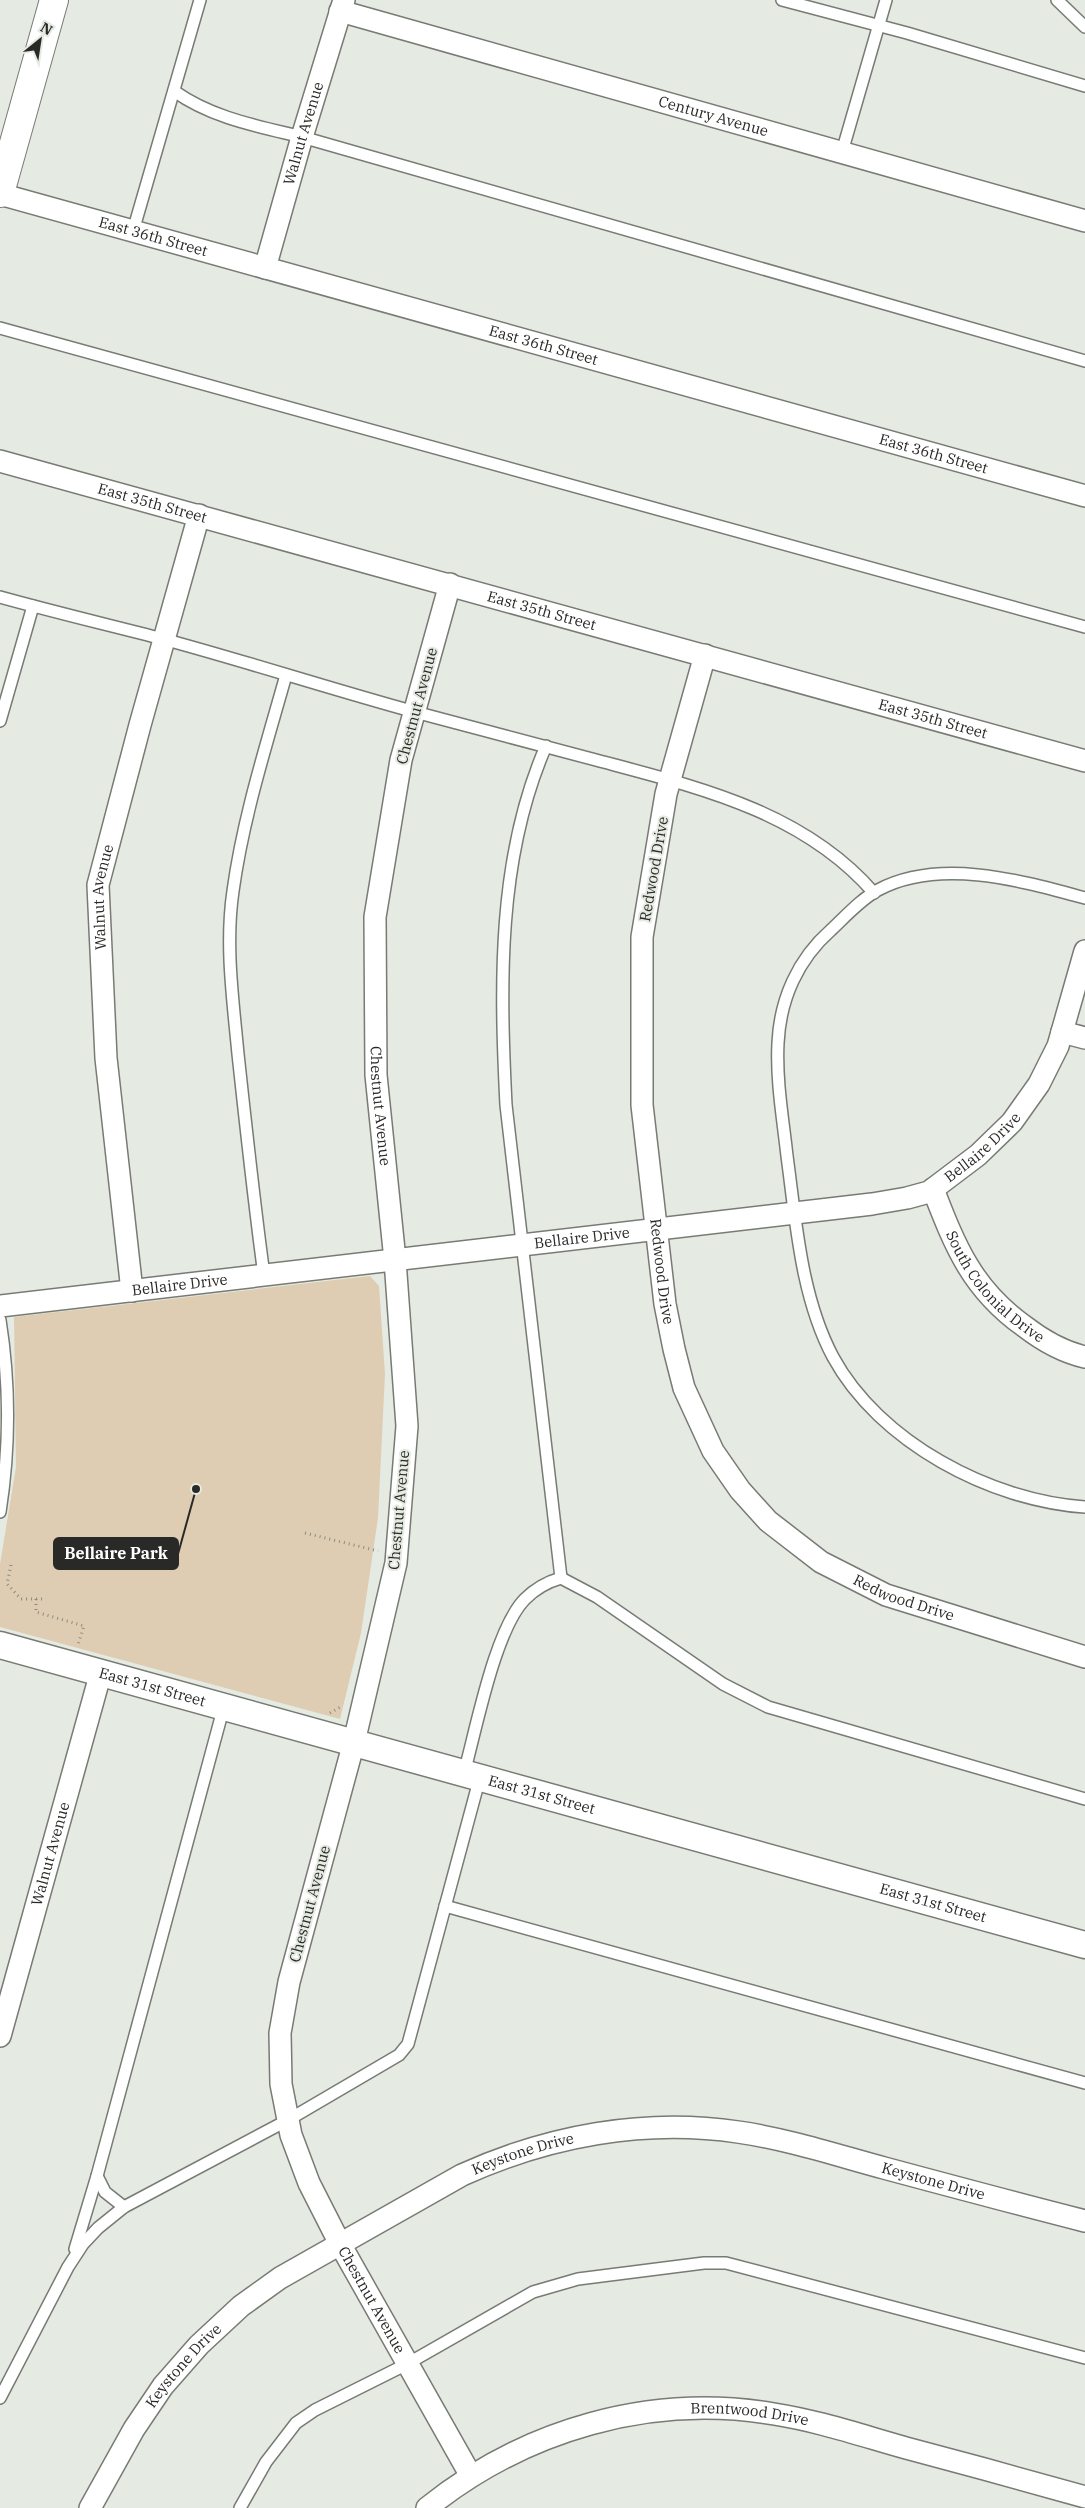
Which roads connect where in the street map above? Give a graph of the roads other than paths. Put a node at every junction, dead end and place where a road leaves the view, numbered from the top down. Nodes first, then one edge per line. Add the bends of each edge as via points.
1 (54, 0) edge
2 (200, 0) edge
3 (782, 0) edge
4 (886, 0) edge
5 (1057, 0) edge
6 (342, 5) edge
7 (879, 26) junction
8 (1085, 27) edge
9 (1085, 86) edge
10 (174, 91) junction
11 (302, 137) junction
12 (842, 152) junction
13 (0, 194) edge
14 (1085, 221) edge
15 (133, 231) junction
16 (265, 268) junction
17 (0, 328) edge
18 (1085, 361) edge
19 (0, 461) edge
20 (1085, 496) edge
21 (199, 515) junction
22 (450, 584) junction
23 (0, 597) edge
24 (33, 606) junction
25 (1085, 627) edge
26 (164, 639) junction
27 (705, 655) junction
28 (286, 675) junction
29 (414, 712) junction
30 (0, 722) edge
31 (546, 746) junction
32 (1085, 760) edge
33 (670, 780) junction
34 (874, 893) junction
35 (1085, 898) edge
36 (1085, 951) edge
37 (1062, 1032) junction
38 (1085, 1038) edge
39 (933, 1189) junction
40 (794, 1213) junction
41 (657, 1229) junction
42 (523, 1245) junction
43 (394, 1260) junction
44 (264, 1275) junction
45 (132, 1291) junction
46 (0, 1306) edge
47 (0, 1320) edge
48 (1085, 1357) edge
49 (1085, 1507) edge
50 (0, 1512) edge
51 (561, 1578) junction
52 (0, 1644) edge
53 (1085, 1657) edge
54 (101, 1672) junction
55 (224, 1706) junction
56 (354, 1742) junction
57 (472, 1775) junction
58 (1085, 1799) edge
59 (444, 1906) junction
60 (1085, 1945) edge
61 (0, 2036) edge
62 (1085, 2083) edge
63 (288, 2120) junction
64 (97, 2176) junction
65 (124, 2207) junction
66 (1085, 2221) edge
67 (340, 2244) junction
68 (68, 2267) junction
69 (1085, 2358) edge
70 (406, 2364) junction
71 (0, 2398) edge
72 (471, 2476) junction
73 (1085, 2497) edge
74 (90, 2508) edge
75 (240, 2508) edge
76 (427, 2508) edge

1 - 13 main road via 13,129
2 - 10 lane
3 - 7 lane
4 - 7 lane
5 - 8 lane
6 - 11 street, Walnut Avenue
6 - 12 street, Century Avenue
7 - 9 lane
7 - 12 lane
10 - 11 lane via 224,117
10 - 15 lane
11 - 16 street, Walnut Avenue
11 - 18 lane
12 - 14 street, Century Avenue
13 - 15 street, East 36th Street
15 - 16 street, East 36th Street
16 - 20 street, East 36th Street
17 - 25 lane
19 - 21 street, East 35th Street
21 - 22 street, East 35th Street
21 - 26 street, Walnut Avenue
22 - 27 street, East 35th Street
22 - 29 street, Chestnut Avenue
23 - 24 lane
24 - 26 lane
24 - 30 lane
26 - 28 lane
26 - 45 street, Walnut Avenue via 98,886 106,1058
27 - 32 street, East 35th Street
27 - 33 street, Redwood Drive
28 - 29 lane
28 - 44 lane via 249,810 232,892 230,936 230,978
29 - 31 lane
29 - 43 street, Chestnut Avenue via 401,760 375,917 376,1075
31 - 33 lane
31 - 42 lane via 533,775 513,851 503,966 506,1105
33 - 34 lane via 768,813 830,851
33 - 41 street, Redwood Drive via 642,938 642,1105
34 - 35 lane via 913,878 956,873 1001,877
34 - 40 lane via 823,937 806,958 793,978 784,1005 778,1042 779,1080
36 - 37 street, Bellaire Drive
37 - 38 street
37 - 39 street, Bellaire Drive via 1039,1084 1012,1122 978,1155
39 - 40 street, Bellaire Drive via 907,1198
39 - 48 street, South Colonial Drive via 952,1239 984,1292 1004,1312 1036,1335
40 - 41 street, Bellaire Drive
40 - 49 lane via 809,1290 821,1328 833,1356 864,1400 920,1448 969,1477 1035,1500
41 - 42 street, Bellaire Drive
41 - 53 street, Redwood Drive via 672,1340 684,1388 713,1451 740,1490 768,1521 821,1562 886,1595
42 - 43 street, Bellaire Drive
42 - 51 lane
43 - 44 street, Bellaire Drive
43 - 56 street, Chestnut Avenue via 407,1426 396,1563
44 - 45 street, Bellaire Drive
45 - 46 street, Bellaire Drive
47 - 50 lane via 6,1362 8,1419
51 - 57 lane via 538,1588 523,1600 498,1647
51 - 58 lane via 597,1597 723,1684 768,1707
52 - 54 street, East 31st Street
54 - 55 street, East 31st Street
54 - 61 street, Walnut Avenue
55 - 56 street, East 31st Street
55 - 64 lane
56 - 57 street, East 31st Street
56 - 63 street, Chestnut Avenue via 289,1982 280,2033 281,2084
57 - 59 lane
57 - 60 street, East 31st Street
59 - 62 lane
59 - 63 lane via 408,2044 399,2055
63 - 65 lane
63 - 67 street, Chestnut Avenue via 310,2183
64 - 65 lane via 105,2192
64 - 68 lane
65 - 68 lane via 98,2228
66 - 67 street, Keystone Drive via 764,2137 712,2129 660,2127 570,2138 506,2157 462,2175
67 - 70 street, Chestnut Avenue
67 - 74 street, Keystone Drive via 260,2292 199,2345 148,2408
68 - 71 lane
69 - 70 lane via 768,2273 726,2263 704,2263 578,2279 533,2292
70 - 72 street, Chestnut Avenue
70 - 75 lane via 296,2423 266,2462
72 - 73 street, Brentwood Drive via 525,2447 583,2424 636,2413 723,2409 804,2420
72 - 76 street, Brentwood Drive

